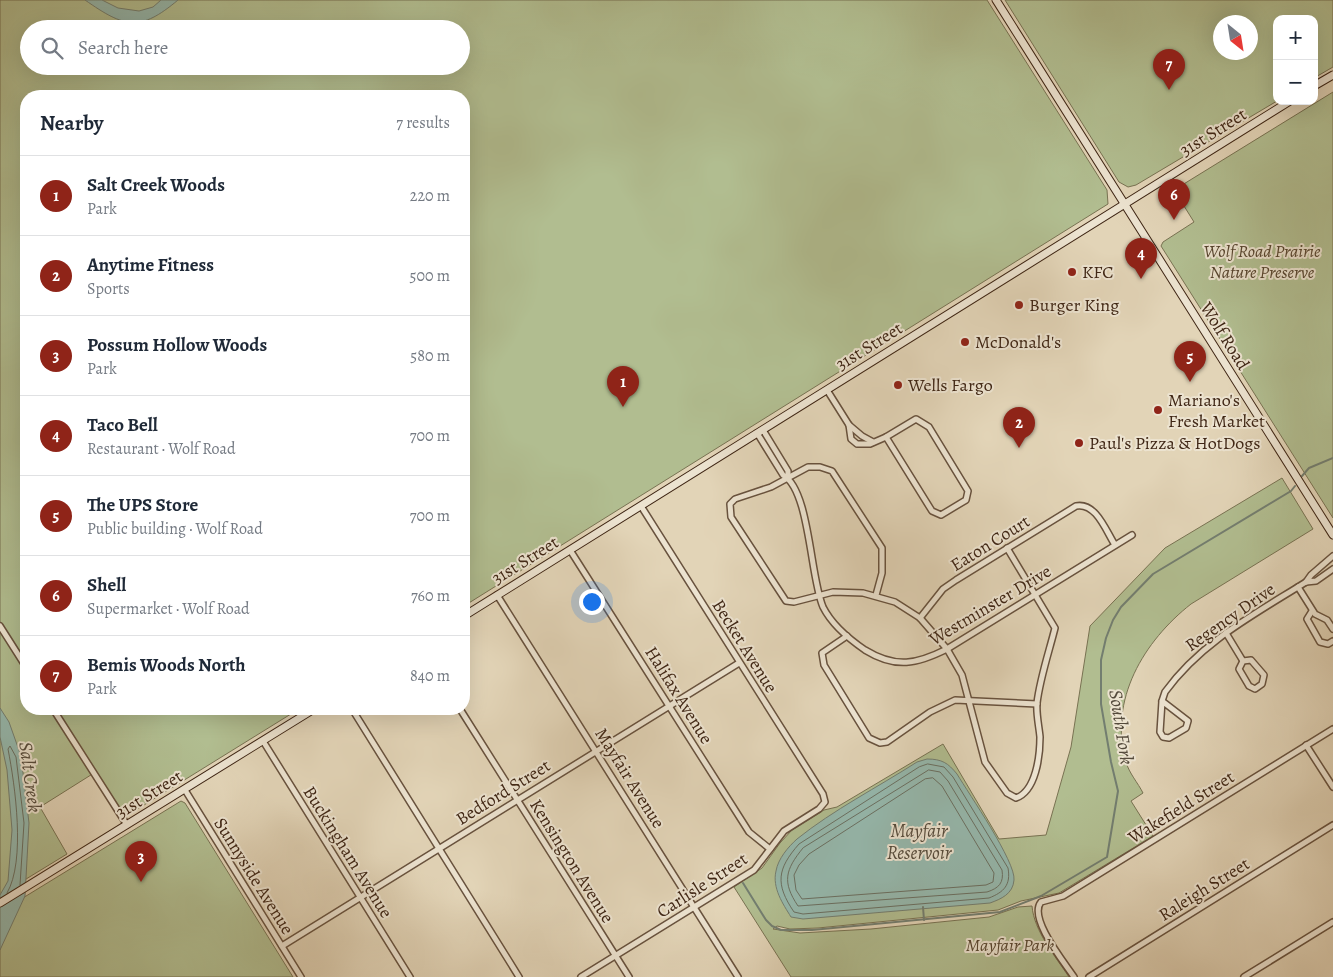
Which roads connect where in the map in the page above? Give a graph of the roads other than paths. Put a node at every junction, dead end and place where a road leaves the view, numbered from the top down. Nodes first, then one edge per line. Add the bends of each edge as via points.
1 (996, 0) edge
2 (1333, 75) edge
3 (1318, 84) edge
4 (1284, 105) edge
5 (1124, 205) junction
6 (827, 390) junction
7 (849, 425) junction
8 (760, 432) junction
9 (886, 437) junction
10 (873, 442) junction
11 (788, 478) junction
12 (641, 506) junction
13 (1132, 535) dead end
14 (1333, 535) edge
15 (1115, 545) junction
16 (1008, 548) junction
17 (570, 550) junction
18 (1333, 556) edge
19 (1333, 569) edge
20 (1306, 582) junction
21 (1298, 587) junction
22 (1035, 594) junction
23 (497, 595) junction
24 (820, 595) junction
25 (876, 595) junction
26 (1312, 611) junction
27 (470, 612) edge
28 (920, 618) junction
29 (0, 626) edge
30 (1333, 629) edge
31 (1226, 633) junction
32 (847, 636) junction
33 (1333, 641) edge
34 (947, 649) junction
35 (20, 658) edge
36 (1243, 661) junction
37 (739, 662) junction
38 (969, 699) junction
39 (1162, 701) junction
40 (1037, 704) junction
41 (670, 705) junction
42 (56, 715) edge
43 (304, 715) edge
44 (356, 715) edge
45 (464, 715) edge
46 (1333, 729) edge
47 (262, 741) junction
48 (1306, 745) junction
49 (596, 751) junction
50 (1333, 787) edge
51 (185, 790) junction
52 (517, 800) junction
53 (824, 802) joint
54 (127, 825) junction
55 (1333, 825) edge
56 (438, 849) junction
57 (770, 849) junction
58 (360, 897) junction
59 (0, 903) edge
60 (694, 907) junction
61 (1333, 922) edge
62 (282, 946) junction
63 (615, 956) junction
64 (301, 977) edge
65 (410, 977) edge
66 (519, 977) edge
67 (581, 977) edge
68 (629, 977) edge
69 (738, 977) edge
70 (1074, 977) edge
71 (1089, 977) edge
72 (1244, 977) edge

1 - 5 main road, Wolf Road
2 - 3 main road
4 - 5 main road, 31st Street
5 - 6 main road, 31st Street
5 - 14 main road, Wolf Road
6 - 7 street
6 - 8 main road, 31st Street
7 - 10 street
7 - 10 street via 850,436 856,443
8 - 11 street, Westminster Drive via 783,475
8 - 12 main road, 31st Street
9 - 9 street via 934,513 944,514 966,500 967,488 923,422 916,419
9 - 10 street
11 - 24 street, Westminster Drive via 798,494
11 - 24 street via 735,498 729,512 786,601
11 - 25 street via 814,466 835,474 882,548 882,572
12 - 17 main road, 31st Street
12 - 37 street, Becket Avenue
13 - 15 street, Westminster Drive
15 - 16 street, Eaton Court via 1093,510 1084,505 1076,506
15 - 22 street, Westminster Drive
16 - 22 street
16 - 28 street, Eaton Court via 943,589
17 - 23 main road, 31st Street
17 - 41 street, Halifax Avenue
18 - 20 street, Regency Drive
19 - 20 street, Regency Drive via 1316,580
20 - 21 street, Regency Drive
21 - 26 street
21 - 31 street, Regency Drive
22 - 34 street, Westminster Drive
22 - 40 street via 1055,628
23 - 27 main road, 31st Street
23 - 49 street, Mayfair Avenue
24 - 25 street via 845,592
24 - 32 street, Westminster Drive via 823,607
25 - 28 street via 895,602
26 - 30 street via 1327,620
26 - 33 street via 1307,619 1320,642 1328,644
28 - 34 street
29 - 35 street
31 - 36 street
31 - 39 street, Regency Drive via 1187,663 1164,692
32 - 34 street, Westminster Drive via 873,655 888,661 925,660
32 - 38 street via 822,653 824,665 869,738 876,742 887,742 945,703
34 - 38 street via 962,675
36 - 36 street via 1240,672 1249,686 1257,688 1264,681 1264,675 1254,661
37 - 41 street, Bedford Street
37 - 53 street, Becket Avenue via 823,794
38 - 40 street
38 - 40 street via 985,762 1007,793 1016,798 1028,790 1035,769 1040,739
39 - 39 street, Regency Drive via 1185,717 1188,724 1172,737 1161,735
41 - 49 street, Bedford Street
41 - 57 street, Halifax Avenue via 749,832
42 - 54 street
43 - 47 main road, 31st Street
44 - 56 street
45 - 52 street, Kensington Avenue
46 - 48 street, Wakefield Street
47 - 51 main road, 31st Street
47 - 58 street, Buckingham Avenue
48 - 50 street
48 - 70 street, Wakefield Street via 1063,896 1041,902 1037,912 1040,924
49 - 52 street, Bedford Street
49 - 60 street, Mayfair Avenue
51 - 54 main road, 31st Street
51 - 62 street, Sunnyside Avenue
52 - 56 street, Bedford Street
52 - 63 street, Kensington Avenue
53 - 57 street, Carlisle Street via 819,809 784,832
54 - 59 main road, 31st Street
55 - 71 street, Raleigh Street
56 - 58 street, Bedford Street
56 - 66 street
57 - 60 street, Carlisle Street via 754,870
58 - 62 street, Bedford Street
58 - 65 street, Buckingham Avenue
60 - 63 street, Carlisle Street
60 - 69 street, Mayfair Avenue
61 - 72 street
62 - 64 street, Sunnyside Avenue
63 - 67 street, Carlisle Street
63 - 68 street, Kensington Avenue

